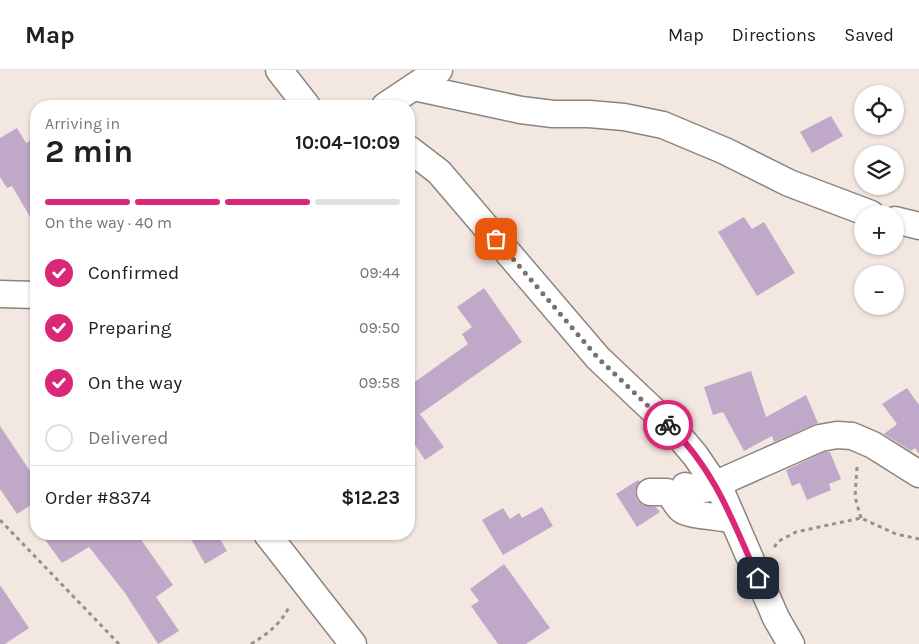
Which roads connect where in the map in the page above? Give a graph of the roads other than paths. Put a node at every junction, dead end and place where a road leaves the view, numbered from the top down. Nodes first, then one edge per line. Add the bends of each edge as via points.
1 (280, 70) edge
2 (438, 70) edge
3 (414, 87) junction
4 (302, 100) edge
5 (394, 100) edge
6 (415, 154) edge
7 (854, 208) edge
8 (904, 222) edge
9 (919, 226) edge
10 (1, 293) edge
11 (30, 294) edge
12 (695, 455) junction
13 (919, 474) edge
14 (715, 484) junction
15 (669, 491) junction
16 (733, 520) junction
17 (272, 540) edge
18 (789, 643) edge
19 (353, 644) edge

1 - 4 street
2 - 3 street
3 - 5 street
3 - 7 street via 521,110 624,117 663,125 789,183
6 - 12 street via 439,172 598,358 672,428
8 - 9 street
10 - 11 street
12 - 14 street
12 - 15 street via 692,474
13 - 14 street via 861,439 837,435 820,438
14 - 15 street via 698,490
14 - 16 street
15 - 16 street via 681,510
16 - 18 street
17 - 19 street

